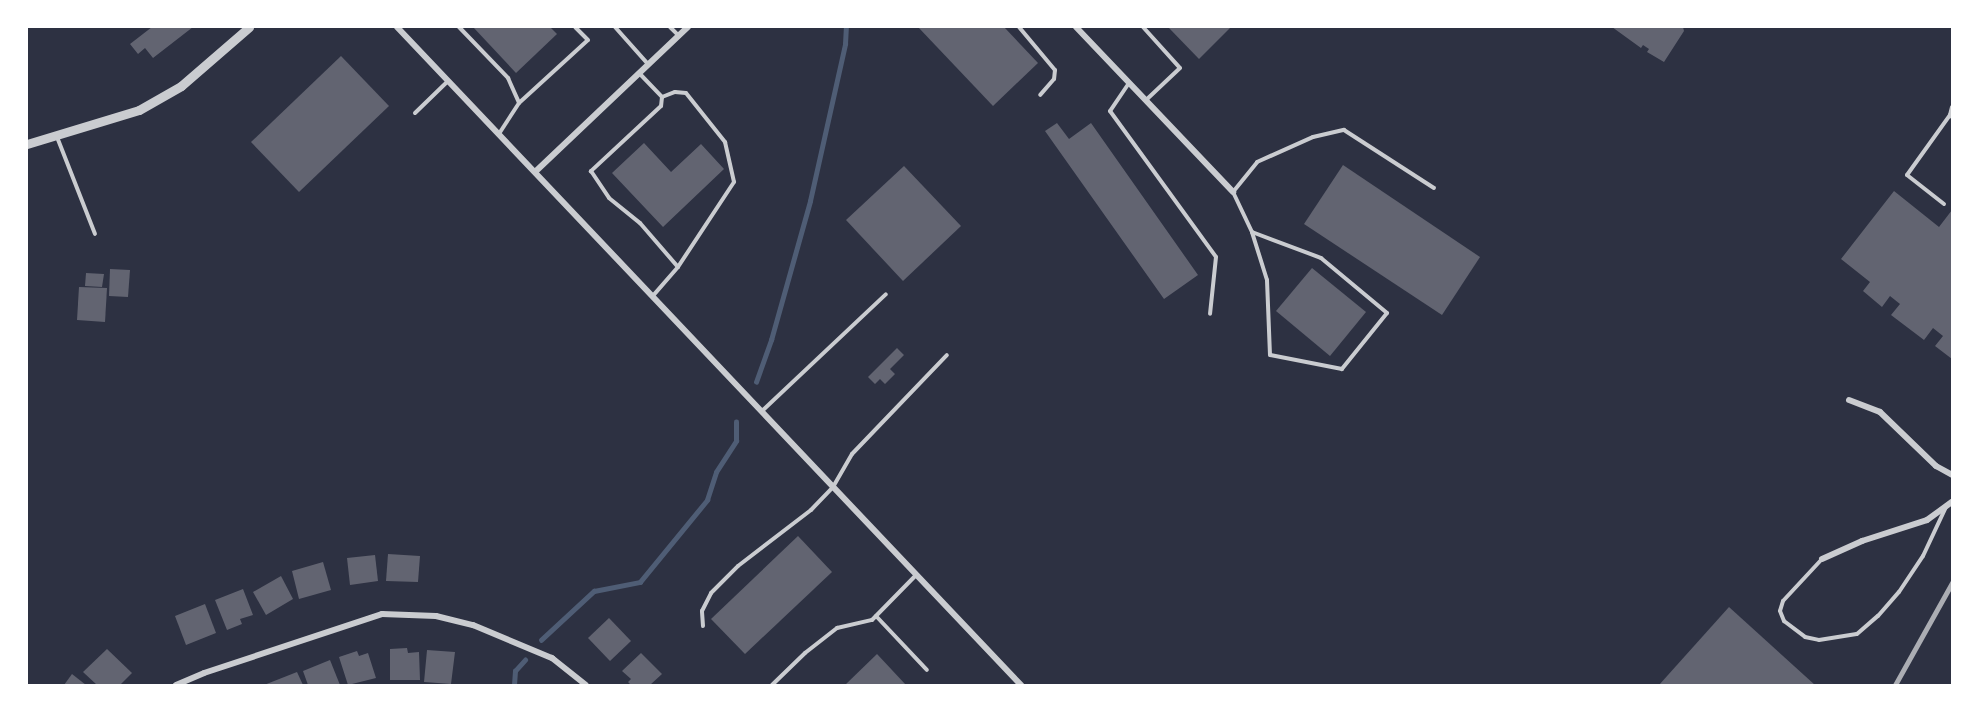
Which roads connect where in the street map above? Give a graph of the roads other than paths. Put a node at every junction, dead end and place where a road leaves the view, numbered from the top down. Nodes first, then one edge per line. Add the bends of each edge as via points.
1 (249, 27) edge
2 (397, 27) edge
3 (459, 27) edge
4 (576, 27) edge
5 (615, 27) edge
6 (670, 27) edge
7 (688, 27) edge
8 (1019, 27) edge
9 (1076, 27) edge
10 (1143, 27) edge
11 (679, 36) junction
12 (649, 64) junction
13 (639, 73) junction
14 (448, 81) junction
15 (1129, 83) junction
16 (1040, 95) dead end
17 (662, 97) junction
18 (1146, 100) junction
19 (519, 103) junction
20 (1952, 107) edge
21 (415, 114) dead end
22 (1951, 116) edge
23 (499, 134) junction
24 (56, 136) junction
25 (27, 144) edge
26 (535, 172) junction
27 (1434, 188) dead end
28 (1233, 192) junction
29 (1944, 204) dead end
30 (1252, 232) junction
31 (95, 234) dead end
32 (678, 267) junction
33 (886, 294) dead end
34 (653, 296) junction
35 (1210, 314) dead end
36 (947, 354) dead end
37 (1849, 400) dead end
38 (762, 411) junction
39 (1952, 476) edge
40 (833, 487) junction
41 (1949, 504) edge
42 (1822, 559) joint
43 (917, 575) junction
44 (876, 616) junction
45 (703, 627) dead end
46 (927, 670) dead end
47 (176, 685) edge
48 (586, 685) edge
49 (772, 685) edge
50 (1021, 685) edge

1 - 24 street via 172,91 139,110
2 - 14 street
3 - 19 lane via 508,78
4 - 19 lane via 588,40
5 - 12 lane
6 - 11 lane
7 - 11 street
8 - 16 lane via 1055,70 1054,79
9 - 15 street
10 - 18 lane via 1180,68
11 - 12 street
12 - 13 street
13 - 17 lane
13 - 26 street
14 - 21 lane
14 - 23 street
15 - 18 street
15 - 35 lane via 1110,111 1216,257
17 - 32 lane via 686,93 725,141 735,183
17 - 32 lane via 661,106 591,171 609,198 639,223
18 - 28 street
19 - 23 lane
20 - 22 lane
22 - 29 lane via 1907,175
23 - 26 street
24 - 25 street
24 - 31 lane
26 - 34 street
27 - 28 lane via 1344,130 1313,137 1257,162
28 - 30 lane
30 - 30 lane via 1267,280 1270,356 1342,369 1387,313 1321,258
32 - 34 lane
33 - 38 lane
34 - 38 street
36 - 40 lane via 852,454
37 - 39 street via 1880,412 1936,466
38 - 40 street
40 - 43 street
40 - 45 lane via 711,593 702,611
41 - 42 street via 1927,520
41 - 42 lane via 1923,556 1899,592 1857,634 1819,640 1805,637 1784,621 1780,611 1784,601
43 - 44 lane
43 - 50 street
44 - 46 lane
44 - 49 lane via 837,628
47 - 48 street via 382,614 436,616 473,625 552,658

